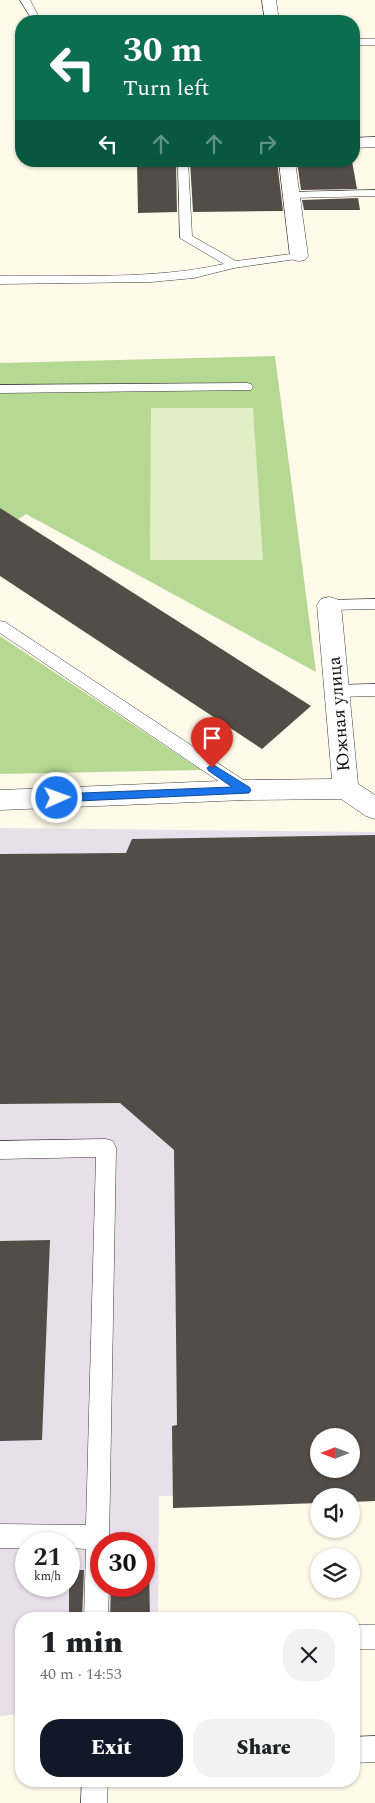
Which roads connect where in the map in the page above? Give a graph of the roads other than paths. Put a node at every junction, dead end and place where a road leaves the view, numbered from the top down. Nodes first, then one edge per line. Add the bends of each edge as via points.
1 (25, 0) edge
2 (269, 0) edge
3 (34, 15) edge
4 (271, 15) edge
5 (360, 42) edge
6 (375, 42) edge
7 (375, 142) edge
8 (360, 143) edge
9 (183, 167) edge
10 (289, 167) edge
11 (375, 194) edge
12 (292, 195) junction
13 (299, 256) joint
14 (234, 265) junction
15 (0, 280) edge
16 (247, 387) dead end
17 (0, 388) edge
18 (375, 604) edge
19 (329, 605) joint
20 (0, 626) edge
21 (375, 690) edge
22 (337, 691) junction
23 (346, 789) junction
24 (245, 790) junction
25 (0, 800) edge
26 (375, 809) edge
27 (0, 1150) edge
28 (97, 1532) edge
29 (0, 1536) edge
30 (90, 1537) edge
31 (96, 1597) edge
32 (96, 1612) edge
33 (360, 1637) edge
34 (375, 1637) edge
35 (375, 1749) edge
36 (360, 1750) edge
37 (95, 1787) edge
38 (94, 1803) edge

1 - 3 lane
2 - 4 street
5 - 6 lane
7 - 8 street
9 - 14 lane via 186,238
10 - 12 street
11 - 12 lane
12 - 13 street
13 - 14 lane
14 - 15 lane via 194,274 151,278
16 - 17 lane
18 - 19 lane
19 - 22 street, Южная улица
20 - 24 lane
21 - 22 lane
22 - 23 street, Южная улица
23 - 24 street
23 - 26 street, Южная улица
24 - 25 street
27 - 28 lane via 106,1148
29 - 30 lane
31 - 32 lane
33 - 34 lane
35 - 36 lane
37 - 38 lane

